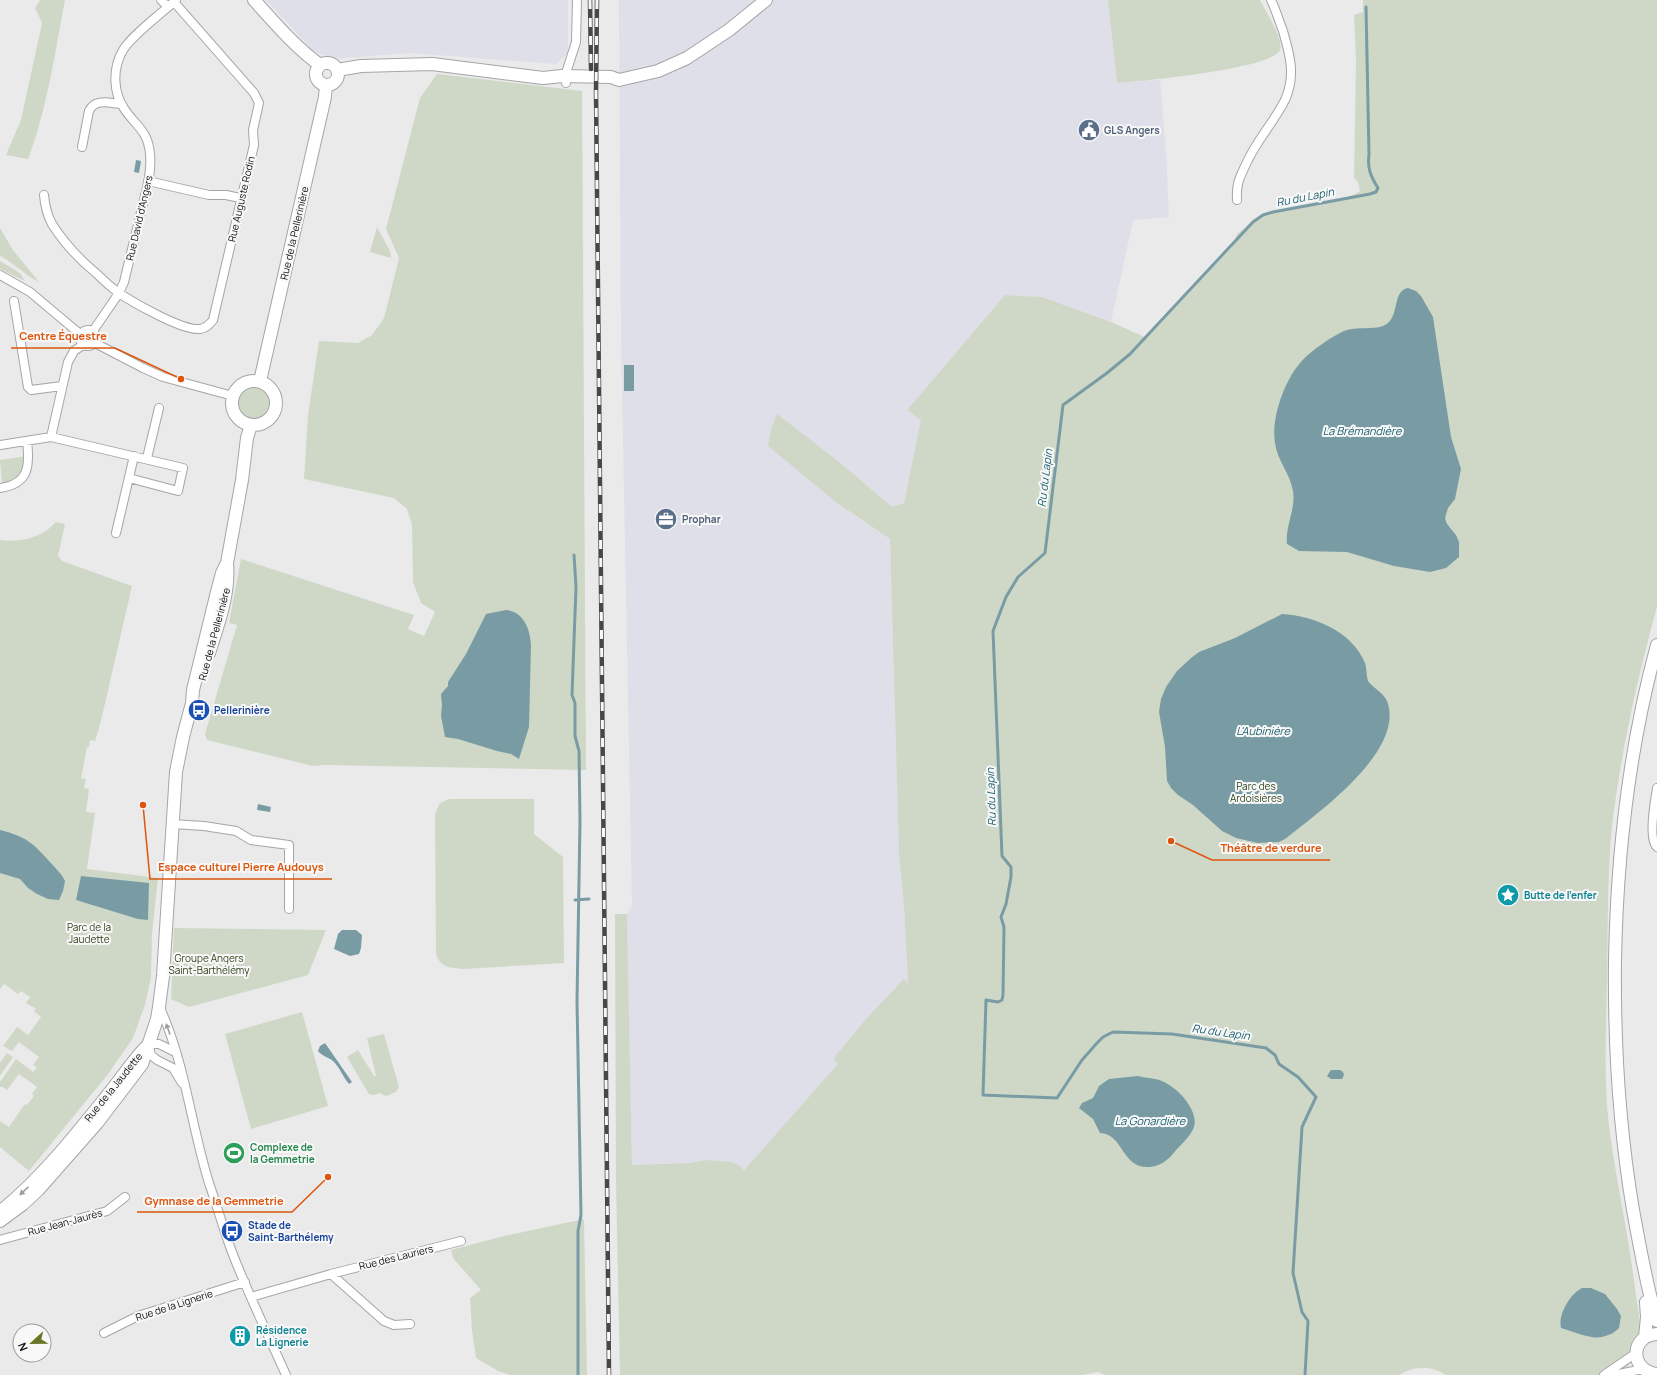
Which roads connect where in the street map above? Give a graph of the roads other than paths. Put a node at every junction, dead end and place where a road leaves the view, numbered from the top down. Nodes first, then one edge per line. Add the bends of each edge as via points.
1 (162, 0) edge
2 (254, 0) edge
3 (577, 0) edge
4 (766, 0) edge
5 (1271, 0) edge
6 (173, 3) edge
7 (320, 65) junction
8 (338, 70) junction
9 (566, 80) junction
10 (326, 85) junction
11 (121, 104) junction
12 (82, 147) dead end
13 (148, 181) junction
14 (44, 195) dead end
15 (240, 198) junction
16 (1237, 200) dead end
17 (0, 275) edge
18 (119, 293) junction
19 (14, 301) dead end
20 (93, 331) junction
21 (80, 334) junction
22 (95, 343) junction
23 (83, 345) junction
24 (260, 381) junction
25 (62, 386) junction
26 (233, 396) junction
27 (159, 408) dead end
28 (251, 425) junction
29 (51, 437) junction
30 (27, 441) junction
31 (0, 445) edge
32 (134, 456) junction
33 (146, 458) junction
34 (129, 478) junction
35 (0, 488) edge
36 (116, 534) dead end
37 (1657, 645) edge
38 (1657, 788) edge
39 (172, 824) junction
40 (1657, 847) edge
41 (289, 909) dead end
42 (159, 1007) junction
43 (148, 1044) junction
44 (175, 1052) junction
45 (157, 1060) junction
46 (142, 1064) junction
47 (184, 1087) junction
48 (125, 1197) dead end
49 (0, 1212) edge
50 (0, 1221) edge
51 (0, 1240) edge
52 (461, 1241) dead end
53 (1645, 1271) junction
54 (331, 1274) junction
55 (245, 1282) junction
56 (251, 1296) junction
57 (1657, 1321) edge
58 (410, 1324) dead end
59 (104, 1332) dead end
60 (1657, 1334) edge
61 (1645, 1337) junction
62 (1636, 1352) junction
63 (1650, 1373) edge
64 (286, 1375) edge
65 (1604, 1375) edge
66 (1614, 1375) edge

1 - 6 street
2 - 7 street via 296,46
3 - 9 street via 576,42
4 - 9 street via 729,30 687,58 658,71 619,80 611,77
5 - 16 street via 1290,56 1291,82 1285,100 1251,153 1236,186
6 - 11 street, Rue David d’Angers via 128,44 120,57 115,79
6 - 15 street, Rue Auguste Rodin via 258,100 253,130 254,145
7 - 8 street via 330,63
7 - 10 street via 316,75 319,82
8 - 9 street via 362,66 432,64 547,78 555,76
8 - 10 street via 336,81
10 - 24 street, Rue de la Pellerinière
11 - 12 street via 101,102 92,106
11 - 13 street, Rue David d’Angers via 142,129 149,145 151,162
13 - 15 street via 209,195
13 - 18 street, Rue David d’Angers via 124,282
14 - 18 street via 49,217 62,237 84,263
15 - 18 street, Rue Auguste Rodin via 232,243 210,324 196,329 180,324
17 - 21 street via 30,292
18 - 20 street, Rue David d’Angers
19 - 25 street via 28,387 31,390
20 - 21 street via 86,330
20 - 22 street
21 - 23 street via 79,339
22 - 23 street via 90,346
22 - 26 street via 163,377
23 - 25 street via 74,351 70,358
24 - 26 street via 242,384
24 - 28 street via 268,385 273,392 276,408 267,421
25 - 29 street
26 - 28 street via 232,405 236,416 242,422
27 - 33 street
28 - 39 street, Rue de la Pellerinière via 218,625 182,737
29 - 30 street
29 - 32 street
30 - 31 street
30 - 35 street via 30,462 21,480
32 - 33 street
32 - 34 street
33 - 34 street via 183,468 178,491
34 - 36 street
37 - 53 street via 1642,706 1624,807 1616,919 1616,1055 1619,1101 1628,1182
38 - 40 street via 1653,822 1653,842
39 - 41 street via 236,831 251,840 289,845
39 - 42 street, Rue de la Pellerinière
42 - 43 street, Rue de la Pellerinière
44 -> 42 street
43 - 44 street via 159,1044
43 - 45 street via 151,1055
43 - 46 street, Rue de la Jaudette
43 -> 49 street, Rue de la Jaudette via 36,1180
44 - 47 street via 182,1069
45 - 46 street
45 - 47 street via 173,1068
46 - 50 street, Rue de la Jaudette via 97,1123 38,1190
47 - 55 street via 209,1182 229,1245
48 - 51 street, Rue Jean-Jaurès via 107,1211
52 - 54 street, Rue des Lauriers
53 - 57 street
53 - 61 street
54 - 56 street, Rue des Lauriers
54 - 58 street via 384,1321 394,1325
55 - 56 street
55 - 59 street, Rue de la Lignerie via 138,1316
56 - 64 street
60 - 61 street
61 - 62 street
62 - 63 street via 1637,1358
62 - 65 street
63 - 66 street

